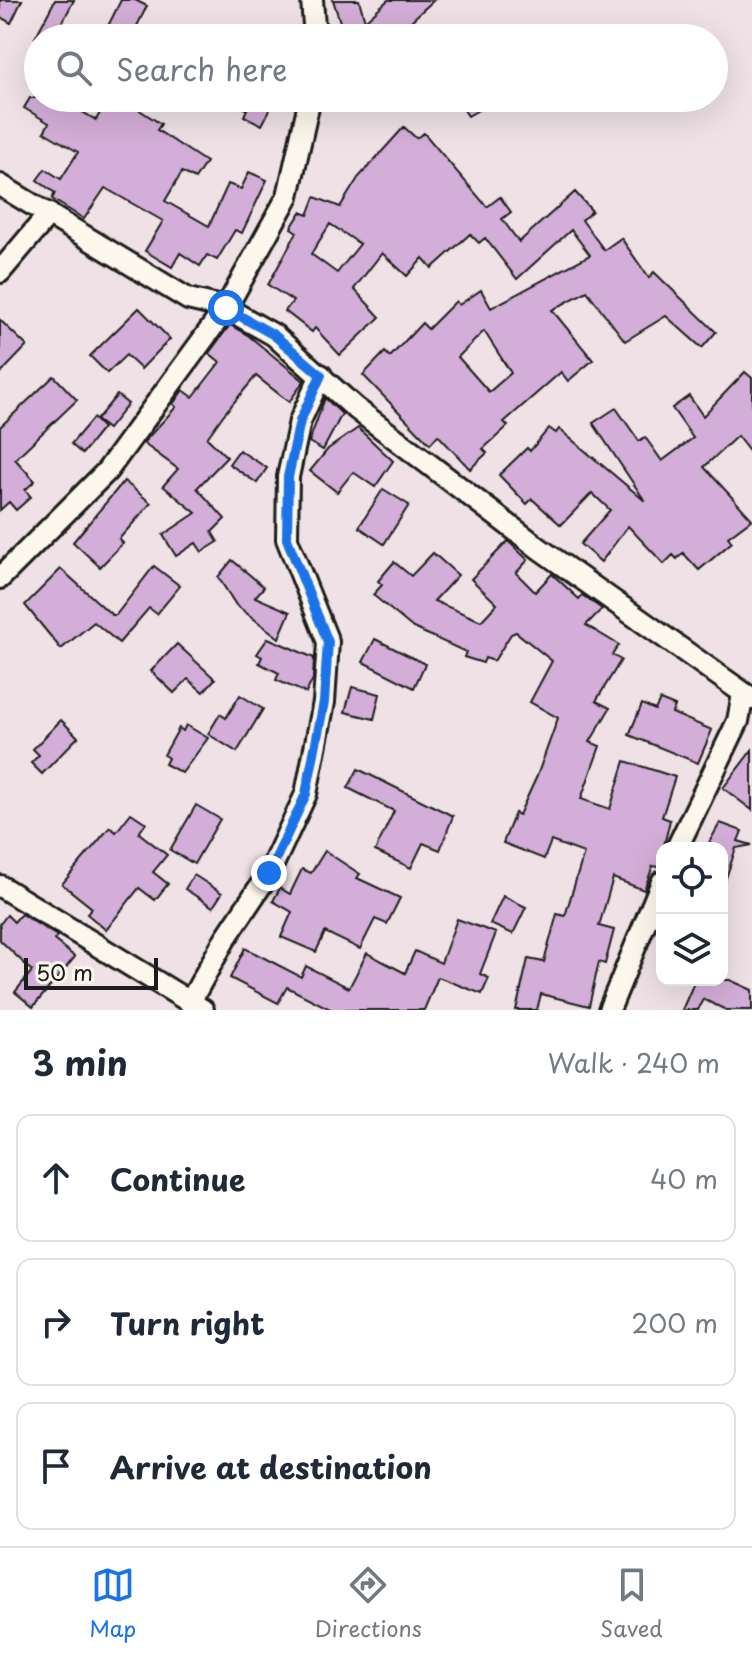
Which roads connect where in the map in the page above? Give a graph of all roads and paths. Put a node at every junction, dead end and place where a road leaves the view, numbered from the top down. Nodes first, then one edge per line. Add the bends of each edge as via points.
1 (312, 0) edge
2 (314, 24) edge
3 (307, 112) edge
4 (0, 185) edge
5 (49, 214) junction
6 (0, 272) edge
7 (226, 308) junction
8 (321, 375) junction
9 (0, 578) edge
10 (748, 697) edge
11 (680, 842) edge
12 (0, 886) edge
13 (656, 896) edge
14 (196, 1006) edge
15 (609, 1010) edge

1 - 2 street
3 - 7 street via 288,196
4 - 5 street
5 - 6 street
5 - 7 street via 188,299
7 - 8 street via 274,335
7 - 9 street via 107,471
8 - 10 street via 354,407 540,549
8 - 14 street via 300,421 288,477 287,539 328,642 324,702 306,794 269,873 225,939
10 - 11 street
12 - 14 street
13 - 15 street

